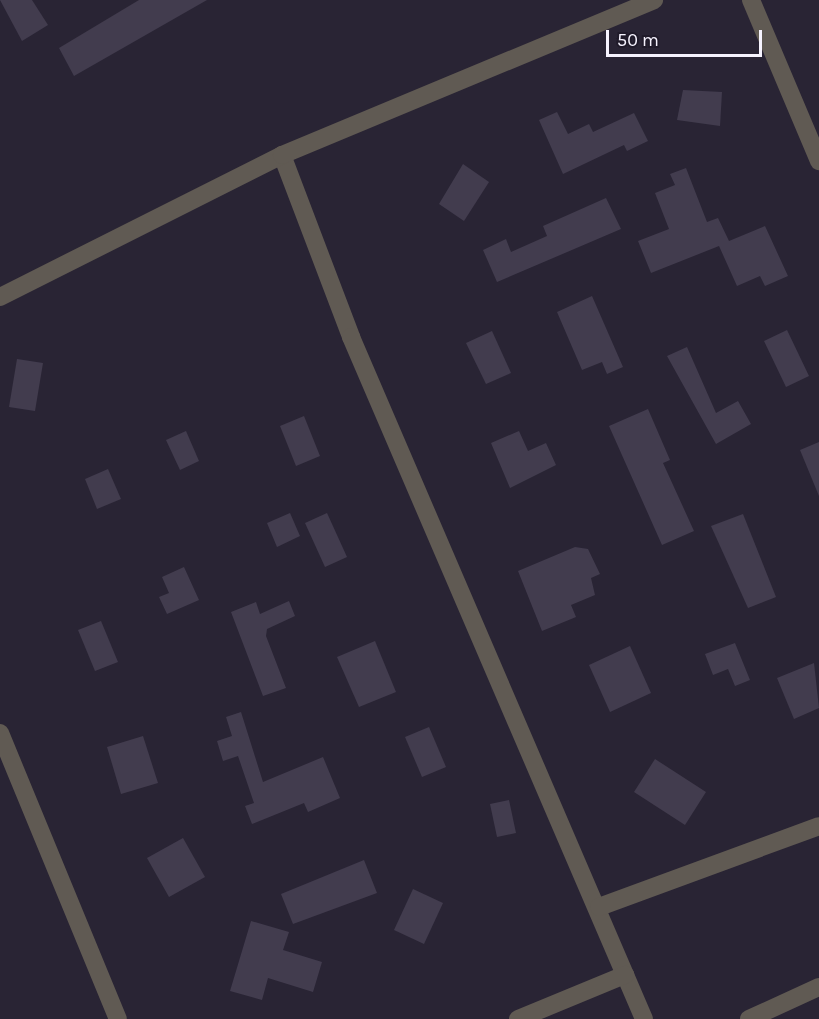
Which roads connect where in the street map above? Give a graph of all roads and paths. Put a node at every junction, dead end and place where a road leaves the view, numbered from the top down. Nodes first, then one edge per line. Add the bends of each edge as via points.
1 (654, 0) edge
2 (751, 0) edge
3 (282, 155) junction
4 (819, 161) edge
5 (0, 297) edge
6 (0, 733) edge
7 (819, 826) edge
8 (599, 907) junction
9 (625, 975) junction
10 (819, 987) edge
11 (118, 1019) edge
12 (518, 1019) edge
13 (644, 1019) edge
14 (749, 1019) edge

1 - 3 street
2 - 4 street
3 - 5 street
3 - 8 street via 351,337
6 - 11 street
7 - 8 street
8 - 9 street
9 - 12 street
9 - 13 street
10 - 14 street

